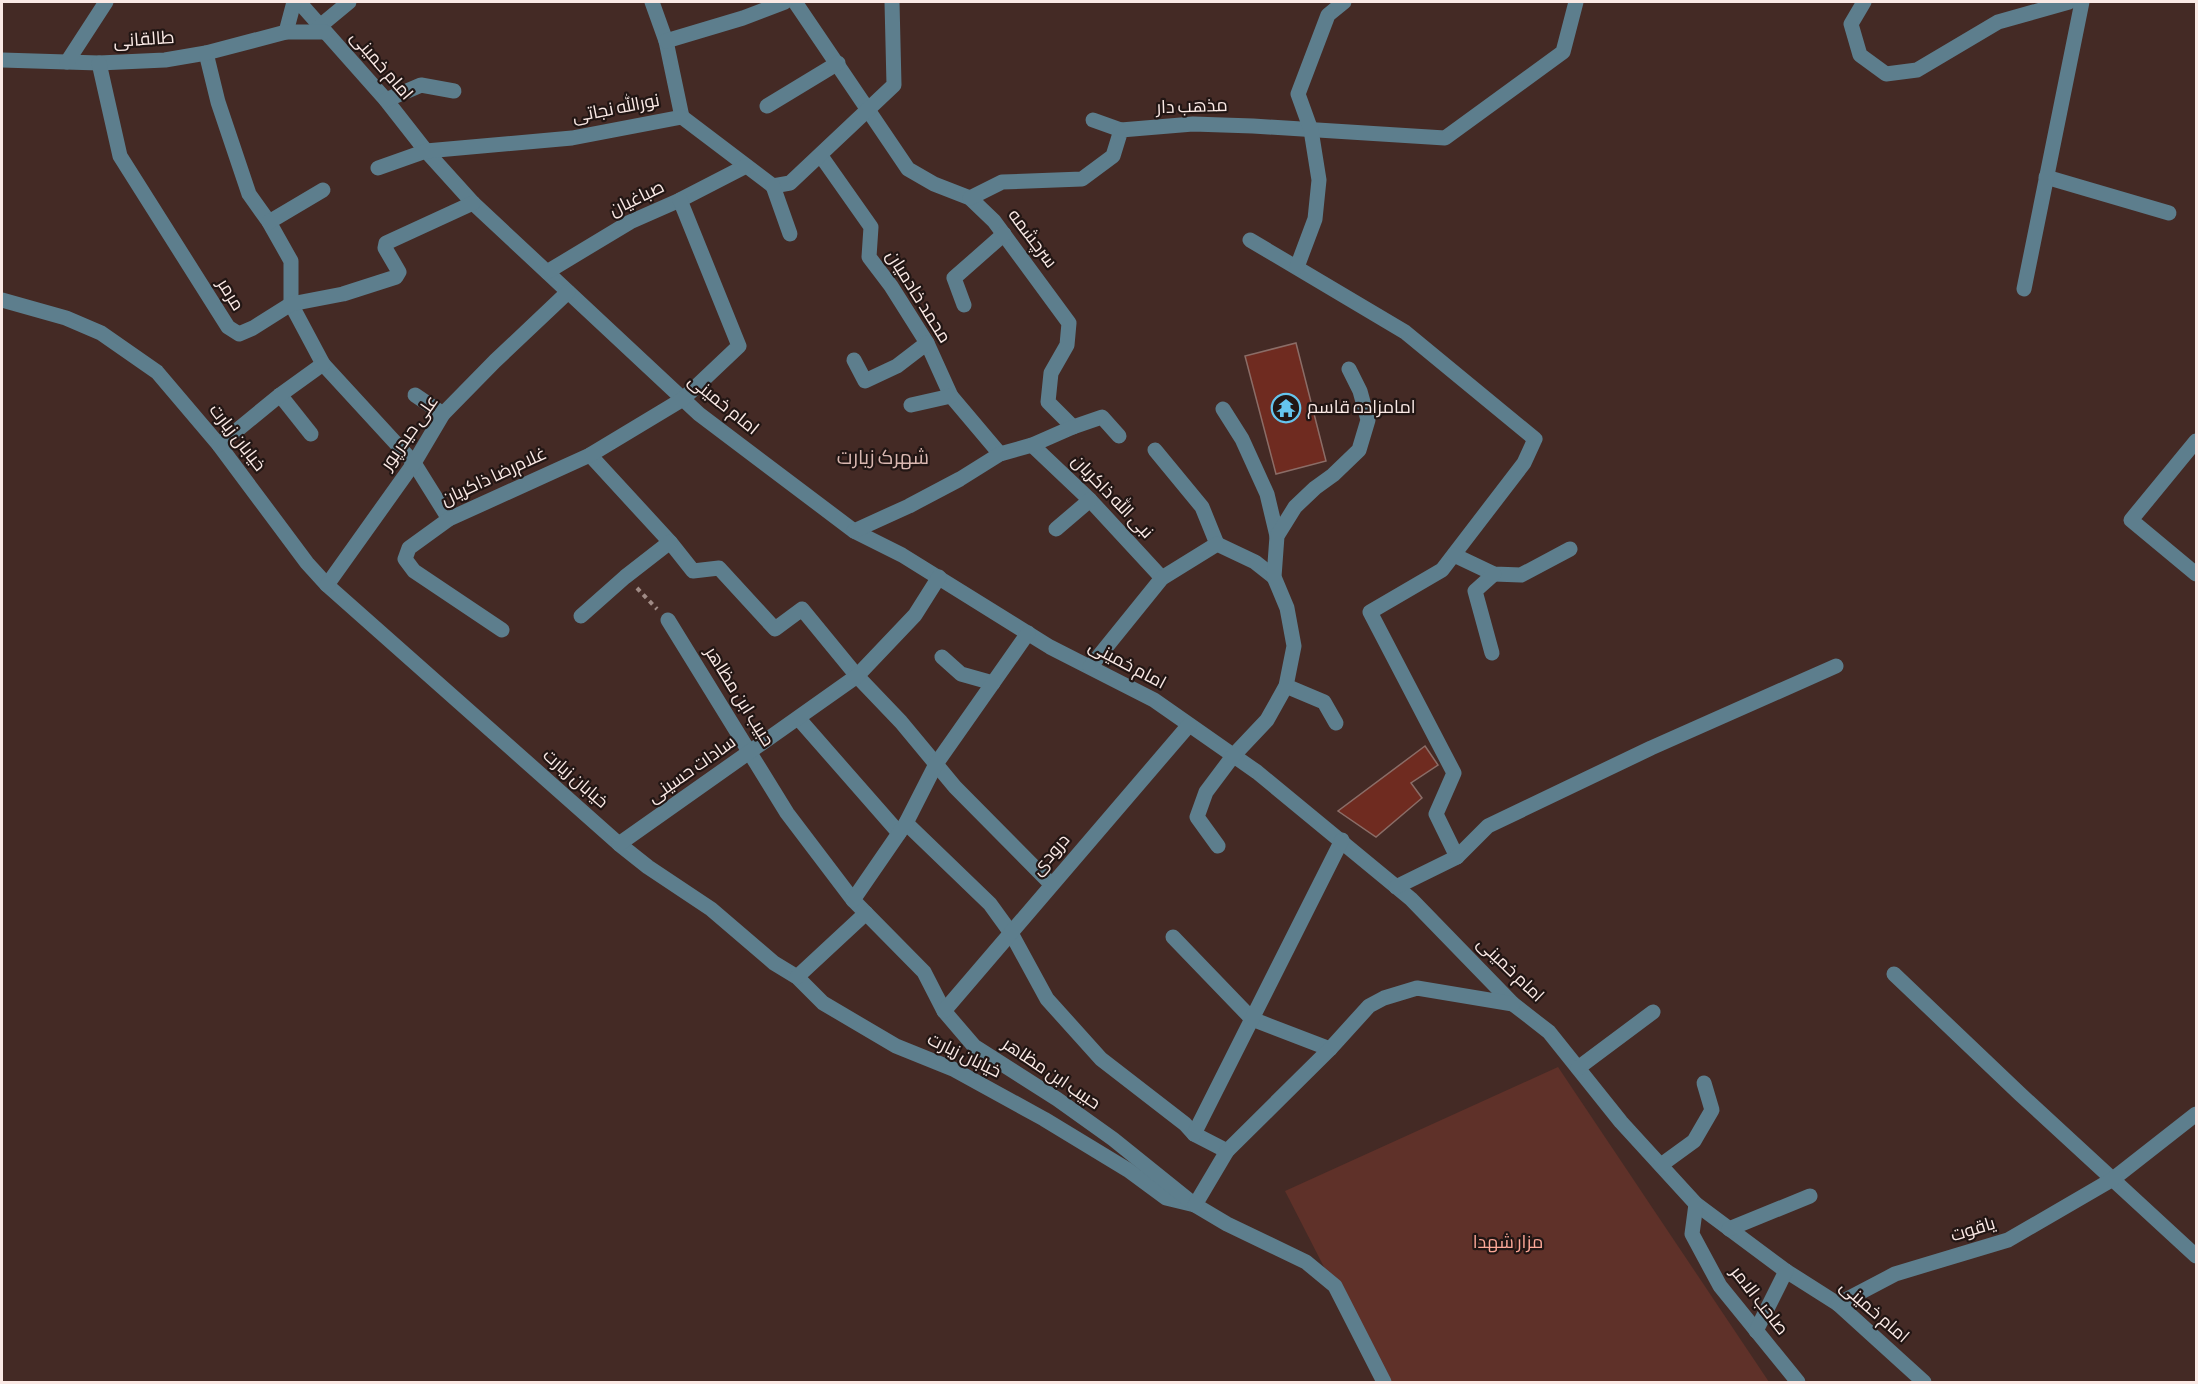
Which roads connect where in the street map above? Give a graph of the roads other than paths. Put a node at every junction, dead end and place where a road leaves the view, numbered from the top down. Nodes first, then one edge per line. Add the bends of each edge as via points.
1 (106, 2) edge
2 (294, 2) edge
3 (299, 2) edge
4 (349, 2) edge
5 (652, 2) edge
6 (784, 2) edge
7 (795, 2) edge
8 (892, 2) edge
9 (1344, 2) edge
10 (1576, 2) edge
11 (1864, 2) edge
12 (2069, 2) edge
13 (2082, 2) edge
14 (323, 29) junction
15 (286, 32) junction
16 (666, 41) junction
17 (206, 53) junction
18 (2, 60) edge
19 (67, 62) junction
20 (99, 63) junction
21 (838, 63) junction
22 (454, 91) dead end
23 (386, 100) junction
24 (767, 106) dead end
25 (870, 110) junction
26 (682, 117) junction
27 (1093, 120) dead end
28 (1121, 130) junction
29 (1311, 130) junction
30 (426, 151) junction
31 (821, 156) junction
32 (746, 166) junction
33 (378, 168) dead end
34 (2046, 177) junction
35 (772, 186) junction
36 (323, 190) dead end
37 (970, 198) junction
38 (680, 200) junction
39 (473, 203) junction
40 (2169, 213) dead end
41 (269, 222) junction
42 (790, 234) dead end
43 (1004, 234) junction
44 (1250, 240) dead end
45 (1297, 267) junction
46 (547, 272) junction
47 (2024, 289) dead end
48 (568, 292) junction
49 (2, 300) edge
50 (291, 304) junction
51 (964, 305) dead end
52 (927, 343) junction
53 (854, 360) dead end
54 (323, 364) junction
55 (1349, 369) dead end
56 (280, 395) junction
57 (415, 395) dead end
58 (951, 396) junction
59 (683, 399) junction
60 (911, 405) dead end
61 (1223, 409) dead end
62 (443, 414) junction
63 (1073, 427) junction
64 (311, 434) dead end
65 (1119, 436) dead end
66 (2196, 441) edge
67 (219, 445) junction
68 (1032, 445) junction
69 (1155, 450) dead end
70 (1000, 454) junction
71 (590, 455) junction
72 (414, 463) junction
73 (1090, 500) junction
74 (449, 519) junction
75 (1056, 529) dead end
76 (854, 531) junction
77 (1277, 536) junction
78 (670, 542) junction
79 (1217, 544) junction
80 (1570, 549) dead end
81 (1454, 555) junction
82 (1494, 574) junction
83 (2196, 574) edge
84 (1274, 577) junction
85 (939, 578) junction
86 (1161, 578) junction
87 (327, 585) junction
88 (580, 616) dead end
89 (668, 620) road end
90 (502, 630) dead end
91 (1028, 633) junction
92 (1492, 653) dead end
93 (942, 657) dead end
94 (1836, 666) dead end
95 (1090, 667) junction
96 (857, 676) junction
97 (993, 683) junction
98 (1286, 686) junction
99 (799, 719) junction
100 (1336, 723) dead end
101 (1189, 725) junction
102 (750, 753) junction
103 (1233, 756) junction
104 (936, 764) junction
105 (902, 828) junction
106 (1342, 840) junction
107 (619, 844) junction
108 (1218, 846) dead end
109 (1457, 857) junction
110 (1051, 884) junction
111 (1396, 887) junction
112 (853, 900) junction
113 (866, 913) junction
114 (1011, 933) junction
115 (1173, 937) dead end
116 (1894, 974) dead end
117 (797, 977) junction
118 (1513, 1004) junction
119 (944, 1011) junction
120 (1653, 1012) dead end
121 (1252, 1020) junction
122 (1330, 1050) junction
123 (1578, 1068) junction
124 (1704, 1083) dead end
125 (2196, 1114) edge
126 (1194, 1134) junction
127 (1227, 1151) junction
128 (1661, 1166) junction
129 (2113, 1179) junction
130 (1810, 1196) dead end
131 (1696, 1204) junction
132 (1195, 1205) junction
133 (1729, 1228) junction
134 (2196, 1256) edge
135 (1786, 1271) junction
136 (1838, 1304) junction
137 (1756, 1332) junction
138 (1384, 1383) edge
139 (1798, 1383) edge
140 (1924, 1383) edge

1 - 19 street
2 - 15 street
3 - 14 street, امام خمینی
4 - 14 street
5 - 16 street
6 - 16 street
7 - 21 street, سرچشمه
8 - 25 street via 894,85
9 - 29 street via 1328,15 1298,94
10 - 29 street, مذهب دار via 1563,52 1445,138
11 - 12 street via 1851,24 1860,55 1886,74 1917,70 1998,22
13 - 34 street
14 - 15 street, طالقانی
14 - 23 street, امام خمینی
15 - 17 street, طالقانی
16 - 26 street
17 - 20 street, طالقانی via 165,60
17 - 41 street via 249,194
18 - 19 street, طالقانی
19 - 20 street, طالقانی
20 - 50 street, مرمر via 120,156 228,327 239,334
21 - 24 street
21 - 25 street, سرچشمه
22 - 23 street via 421,85
23 - 30 street, امام خمینی
25 - 31 street
25 - 37 street, سرچشمه via 908,169
26 - 30 street, نورالله نجاتی via 572,138
26 - 32 street, نورالله نجاتی
27 - 28 street
28 - 29 street, مذهب دار via 1193,124
28 - 37 street via 1113,156 1082,179 1002,182
29 - 45 street via 1319,180 1315,219
30 - 33 street, نورالله نجاتی
30 - 39 street, امام خمینی
31 - 35 street via 790,183
31 - 52 street, محمد خادمیان via 871,227 869,257
32 - 35 street, نورالله نجاتی
32 - 38 street, صباغیان
34 - 40 street
34 - 47 street
35 - 42 street
36 - 41 street
37 - 43 street, سرچشمه
38 - 46 street, صباغیان via 630,222
38 - 59 street, غلام‌رضا ذاکریان via 739,346
39 - 46 street, امام خمینی
39 - 50 street, مرمر via 387,243 385,248 399,272 396,278
41 - 50 street via 291,261
43 - 51 street via 954,278
43 - 63 street, سرچشمه via 1069,323 1067,345 1051,373 1048,402
44 - 45 street
45 - 81 street via 1405,332 1535,439 1524,463
46 - 48 street, امام خمینی
48 - 59 street, امام خمینی
48 - 62 street, علی حیدرپور
49 - 67 street, خیابان زیارت via 66,318 101,333 157,372
50 - 54 street
52 - 53 street via 897,366 866,381
52 - 58 street, محمد خادمیان
54 - 56 street
54 - 72 street
55 - 77 street via 1368,420 1359,450 1296,507
56 - 64 street
56 - 67 street
57 - 62 street
58 - 60 street
58 - 70 street, محمد خادمیان
59 - 71 street, غلام‌رضا ذاکریان
59 - 76 street, امام خمینی
61 - 77 street via 1242,439 1267,494
62 - 72 street, علی حیدرپور
63 - 65 street via 1102,417
63 - 68 street
66 - 83 street via 2131,520
67 - 87 street, خیابان زیارت
68 - 70 street
68 - 73 street, نبی الله ذاکریان
69 - 79 street via 1202,507
70 - 76 street via 909,506
71 - 74 street, غلام‌رضا ذاکریان
71 - 78 street
72 - 74 street
72 - 87 street, علی حیدرپور
73 - 75 street
73 - 86 street, نبی الله ذاکریان
74 - 90 street, غلام‌رضا ذاکریان via 409,548 405,559 414,571
76 - 85 street, امام خمینی
77 - 84 street
78 - 88 street
78 - 96 street via 693,571 719,568 775,629 802,609
79 - 84 street via 1255,562
79 - 86 street
80 - 82 street via 1521,575
81 - 82 street
81 - 109 street via 1442,570 1370,612 1454,773 1436,814
82 - 92 street via 1475,591
84 - 98 street via 1287,609 1294,646
85 - 91 street, امام خمینی
85 - 96 street, سادات حسینی via 915,615
86 - 95 street
87 - 107 street, خیابان زیارت
89 - 102 street, حبیب ابن مظاهر
91 - 95 street, امام خمینی
91 - 97 street
93 - 97 street via 961,674
94 - 109 street via 1488,826
95 - 101 street, امام خمینی via 1154,700
96 - 99 street, سادات حسینی
96 - 104 street
97 - 104 street
98 - 100 street via 1324,702
98 - 103 street via 1267,720
99 - 102 street, سادات حسینی
99 - 105 street
101 - 103 street, امام خمینی
101 - 110 street, درودی
102 - 107 street, سادات حسینی
102 - 112 street, حبیب ابن مظاهر via 787,813
103 - 106 street, امام خمینی
103 - 108 street via 1206,792 1197,817
104 - 105 street
104 - 110 street
105 - 112 street
105 - 114 street via 990,904
106 - 111 street, امام خمینی
106 - 121 street
107 - 117 street, خیابان زیارت
109 - 111 street
110 - 114 street, درودی
111 - 118 street, امام خمینی
112 - 113 street, حبیب ابن مظاهر
113 - 117 street
113 - 119 street, حبیب ابن مظاهر via 924,972
114 - 119 street, درودی
114 - 126 street via 1047,999 1101,1059
115 - 121 street
116 - 129 street
117 - 132 street, خیابان زیارت via 823,1003 896,1046 953,1069 1034,1114 1128,1170 1166,1198
118 - 122 street via 1417,988 1369,1006
118 - 123 street, امام خمینی via 1549,1032
119 - 132 street, حبیب ابن مظاهر via 974,1046 1113,1139
120 - 123 street
121 - 122 street
121 - 126 street
122 - 127 street
123 - 128 street, امام خمینی
124 - 128 street via 1712,1110 1694,1141
125 - 129 street, یاقوت
126 - 127 street
127 - 132 street
128 - 131 street, امام خمینی
129 - 134 street
129 - 136 street, یاقوت via 2008,1240 1895,1274
130 - 133 street
131 - 133 street, امام خمینی
131 - 137 street, صاحب الامر via 1692,1234 1720,1286
132 - 138 street via 1306,1262 1335,1286
133 - 135 street, امام خمینی
135 - 136 street, امام خمینی
135 - 137 street
136 - 140 street, امام خمینی
137 - 139 street, صاحب الامر

